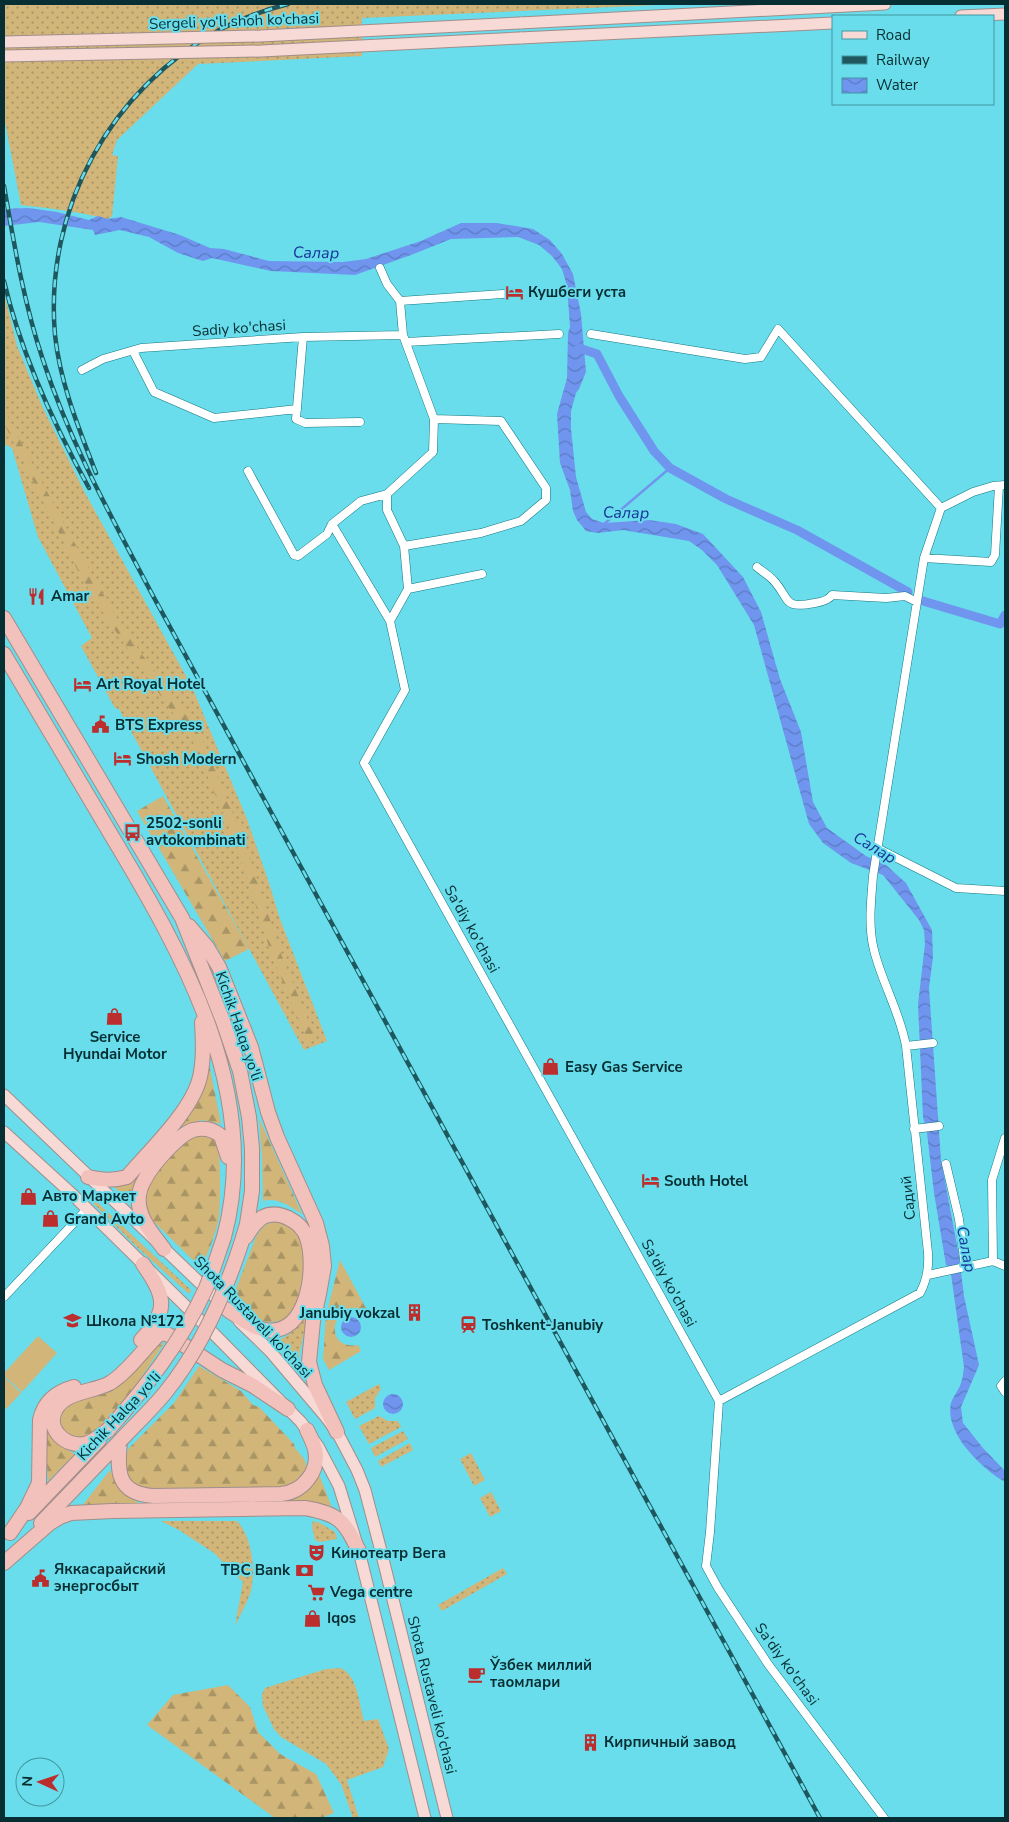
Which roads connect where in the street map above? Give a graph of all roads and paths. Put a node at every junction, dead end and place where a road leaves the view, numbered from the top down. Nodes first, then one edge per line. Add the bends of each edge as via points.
1 (885, 4) edge
2 (1005, 14) edge
3 (983, 15) edge
4 (832, 24) edge
5 (4, 42) edge
6 (4, 56) edge
7 (380, 268) dead end
8 (517, 293) dead end
9 (400, 301) junction
10 (559, 334) dead end
11 (591, 334) dead end
12 (303, 337) junction
13 (405, 339) junction
14 (133, 351) junction
15 (82, 370) dead end
16 (297, 410) junction
17 (434, 419) junction
18 (360, 422) dead end
19 (248, 471) dead end
20 (1002, 486) edge
21 (387, 494) junction
22 (941, 508) junction
23 (332, 524) junction
24 (404, 546) junction
25 (924, 558) junction
26 (757, 567) dead end
27 (482, 574) dead end
28 (408, 589) junction
29 (917, 602) junction
30 (4, 618) edge
31 (390, 621) junction
32 (4, 654) edge
33 (71, 729) junction
34 (55, 739) junction
35 (877, 848) junction
36 (1005, 890) edge
37 (182, 918) junction
38 (200, 1004) junction
39 (932, 1043) dead end
40 (906, 1046) junction
41 (4, 1096) edge
42 (939, 1126) dead end
43 (914, 1129) junction
44 (4, 1132) edge
45 (1005, 1138) edge
46 (946, 1164) dead end
47 (88, 1177) junction
48 (233, 1192) junction
49 (87, 1209) junction
50 (241, 1244) junction
51 (164, 1249) junction
52 (993, 1261) junction
53 (143, 1264) junction
54 (1005, 1266) edge
55 (964, 1268) junction
56 (928, 1275) junction
57 (4, 1298) edge
58 (228, 1310) junction
59 (719, 1400) junction
60 (288, 1408) junction
61 (108, 1430) junction
62 (307, 1430) junction
63 (337, 1432) junction
64 (120, 1441) junction
65 (7, 1536) edge
66 (359, 1551) junction
67 (4, 1561) edge
68 (425, 1818) edge
69 (447, 1818) edge
70 (884, 1818) edge

1 - 5 main road, Sergeli yo‘li shoh ko‘chasi, bridge via 260,36
2 - 3 main road
4 - 6 main road, Sergeli yo‘li shoh ko‘chasi, bridge via 261,51
7 - 9 street
8 - 9 street
9 - 13 street
10 - 13 street, Sadiy ko'chasi
11 - 22 street via 745,359 762,356 778,329
12 - 13 street, Sadiy ko'chasi
12 - 14 street, Sadiy ko'chasi
12 - 16 street
13 - 17 street
14 - 15 street, Sadiy ko'chasi via 103,359
14 - 16 street via 154,392 214,418
16 - 18 street via 296,420 305,423
17 - 21 street via 433,452
17 - 24 street via 500,421 546,488 546,500 521,521 481,533
19 - 23 street via 294,556 327,534
20 - 22 street via 973,492
20 - 25 street via 995,555 991,562
21 - 23 street via 361,501
21 - 24 street via 387,510
22 - 25 street, Садий
23 - 31 street
24 - 28 street
25 - 29 street, Садий
26 - 29 street via 775,582 786,601 795,605 816,603 832,596 905,596
27 - 28 street
28 - 31 street
29 - 35 street, Садий
30 - 33 highway, Kichik Halqa yo'li
31 - 59 street, Sa'diy ko'chasi via 405,690 364,763
32 - 34 highway, Kichik Halqa yo'li
33 - 34 highway
33 - 37 highway, Kichik Halqa yo'li
34 - 38 highway, Kichik Halqa yo'li via 163,923
35 - 36 street via 956,888
35 - 40 street, Садий via 870,920 874,950 903,1026
37 - 50 highway, Kichik Halqa yo'li via 223,1021 244,1091 252,1165 250,1206
37 - 63 highway via 219,967 251,1047 277,1137 316,1223 324,1266 312,1321 309,1362
38 - 47 highway via 201,1071 196,1090 186,1108 127,1177 117,1180
38 - 48 highway, Kichik Halqa yo'li via 229,1095
39 - 40 street
40 - 43 street, Садий
41 - 47 main road, Shota Rustaveli ko'chasi
42 - 43 street
43 - 56 street, Садий
44 - 49 main road
45 - 52 street via 992,1180
46 - 55 street via 959,1219
47 - 51 main road, Shota Rustaveli ko'chasi
48 - 51 highway via 221,1136 202,1128 184,1135 153,1167 140,1191 140,1211
48 - 61 highway, Kichik Halqa yo'li, bridge via 224,1237 206,1288 178,1338
49 - 53 main road
49 - 57 street
50 - 58 highway via 253,1225 263,1217 276,1215 296,1223 310,1248 309,1288 299,1313 282,1328 257,1328
50 - 64 highway, Kichik Halqa yo'li, bridge via 222,1296 190,1357 165,1394
51 - 58 main road, Shota Rustaveli ko'chasi
52 - 54 street
52 - 55 street
53 - 60 main road
53 - 65 highway via 160,1295 157,1321 109,1372 60,1392 46,1404 40,1420 39,1483 27,1508
55 - 56 street
56 - 59 street via 920,1293
58 - 63 main road, Shota Rustaveli ko'chasi via 276,1359
59 - 70 street, Sa'diy ko'chasi via 706,1566 768,1664
60 - 61 highway via 164,1333 157,1336 112,1382 62,1401 53,1416 57,1433 74,1444 90,1442
60 - 62 main road
61 - 65 highway, Kichik Halqa yo'li
62 - 64 highway via 315,1449 313,1473 298,1489 283,1494 154,1496 140,1493 130,1488 118,1471
62 - 66 main road via 339,1486
63 - 69 main road, Shota Rustaveli ko'chasi via 365,1490
64 - 67 highway, Kichik Halqa yo'li
66 - 67 highway via 338,1518 305,1508 76,1512 50,1523
66 - 68 main road

